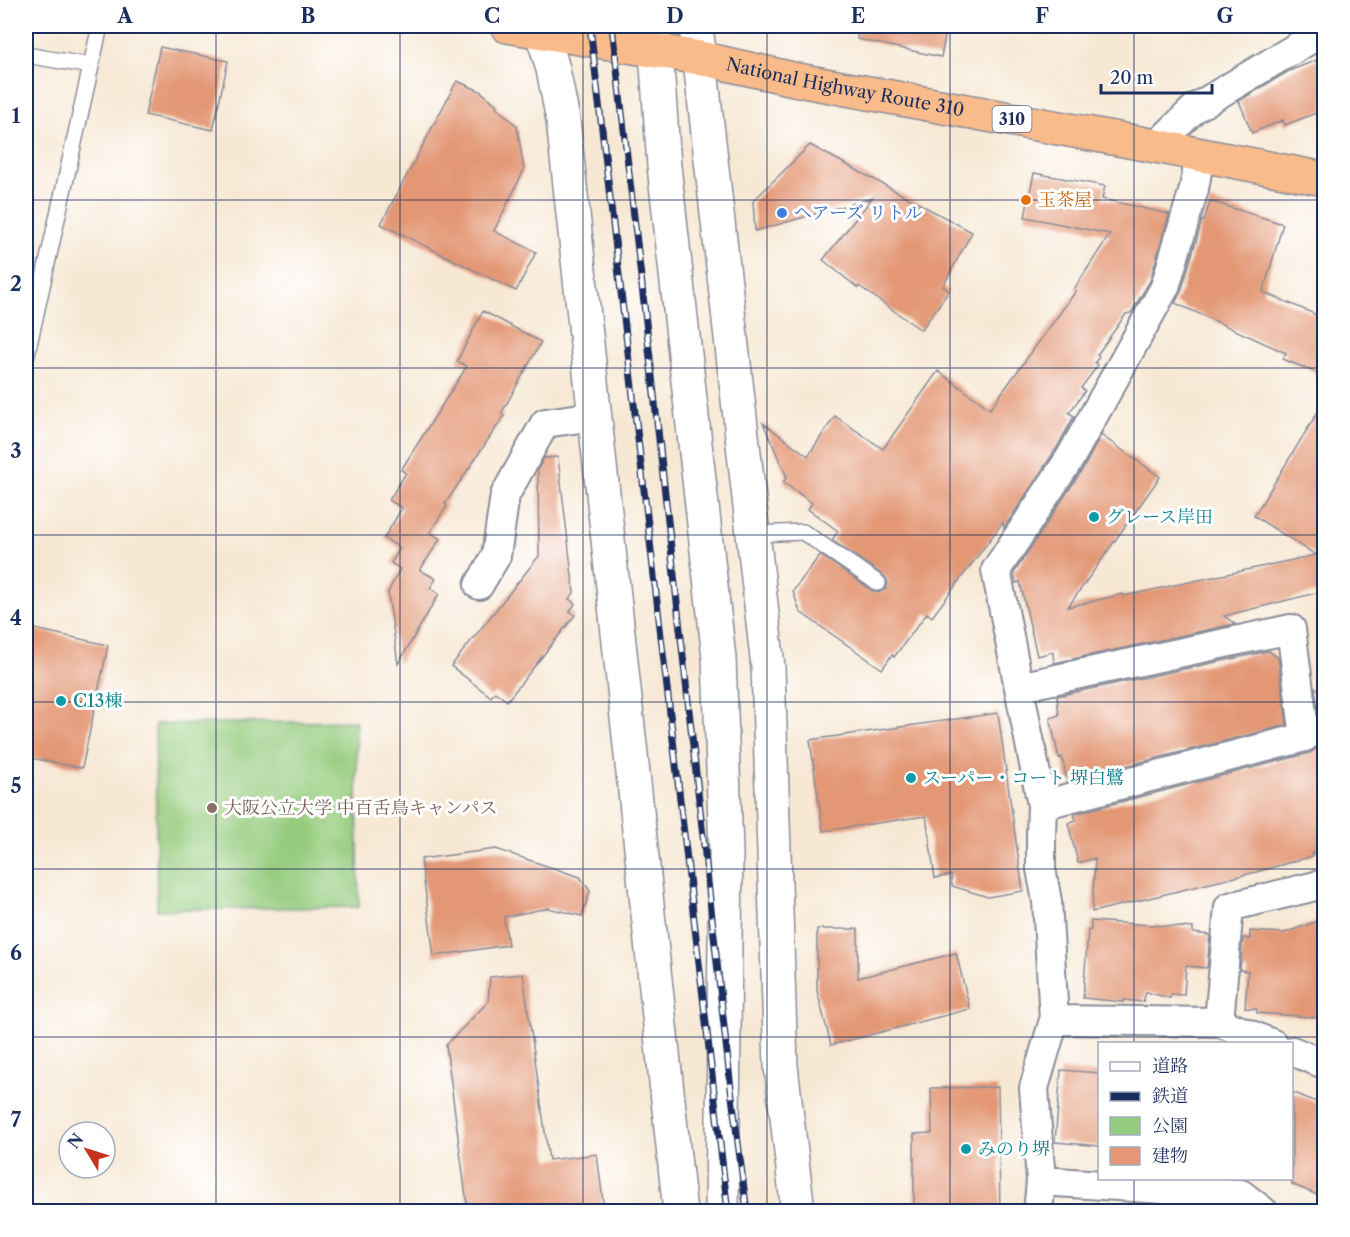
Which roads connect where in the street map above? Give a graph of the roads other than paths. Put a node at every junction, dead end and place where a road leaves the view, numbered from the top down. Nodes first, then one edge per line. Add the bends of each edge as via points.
1 (100, 26) edge
2 (507, 26) edge
3 (696, 26) edge
4 (1324, 31) edge
5 (542, 32) junction
6 (654, 38) edge
7 (26, 55) edge
8 (700, 58) junction
9 (91, 66) junction
10 (1156, 146) junction
11 (1200, 154) junction
12 (1324, 179) edge
13 (26, 358) edge
14 (595, 416) junction
15 (754, 534) junction
16 (878, 584) dead end
17 (479, 585) dead end
18 (1019, 687) junction
19 (1042, 804) junction
20 (1324, 884) edge
21 (1054, 1020) junction
22 (1219, 1022) junction
23 (1268, 1042) edge
24 (1293, 1051) edge
25 (1324, 1064) edge
26 (1041, 1181) junction
27 (680, 1212) edge
28 (722, 1212) edge
29 (798, 1212) edge
30 (1038, 1212) edge
31 (1264, 1212) edge

1 - 9 lane
2 - 5 highway, National Highway Route 310 / 310
3 - 8 street
4 - 10 street via 1195,108
5 - 6 highway, National Highway Route 310 / 310
5 - 14 street via 563,120
6 - 8 highway, National Highway Route 310 / 310
6 - 28 street via 664,166 719,658 726,852
7 - 9 lane
8 - 10 highway, National Highway Route 310 / 310 via 798,80
8 - 15 street
9 - 13 lane
10 - 11 highway, National Highway Route 310 / 310
11 - 12 highway, National Highway Route 310 / 310
11 - 18 street via 1194,189 1165,287 1070,458 996,570
14 - 17 street via 545,423 505,495 496,556
14 - 27 street
15 - 16 lane via 803,532
15 - 29 street via 768,667 781,1066
18 - 19 street
18 - 19 street via 1291,629 1305,737
19 - 21 street via 1041,869 1047,901
20 - 22 street via 1229,907
21 - 22 street
21 - 26 street via 1034,1088
22 - 23 street
24 - 25 street
26 - 30 street
26 - 31 street via 1241,1194

